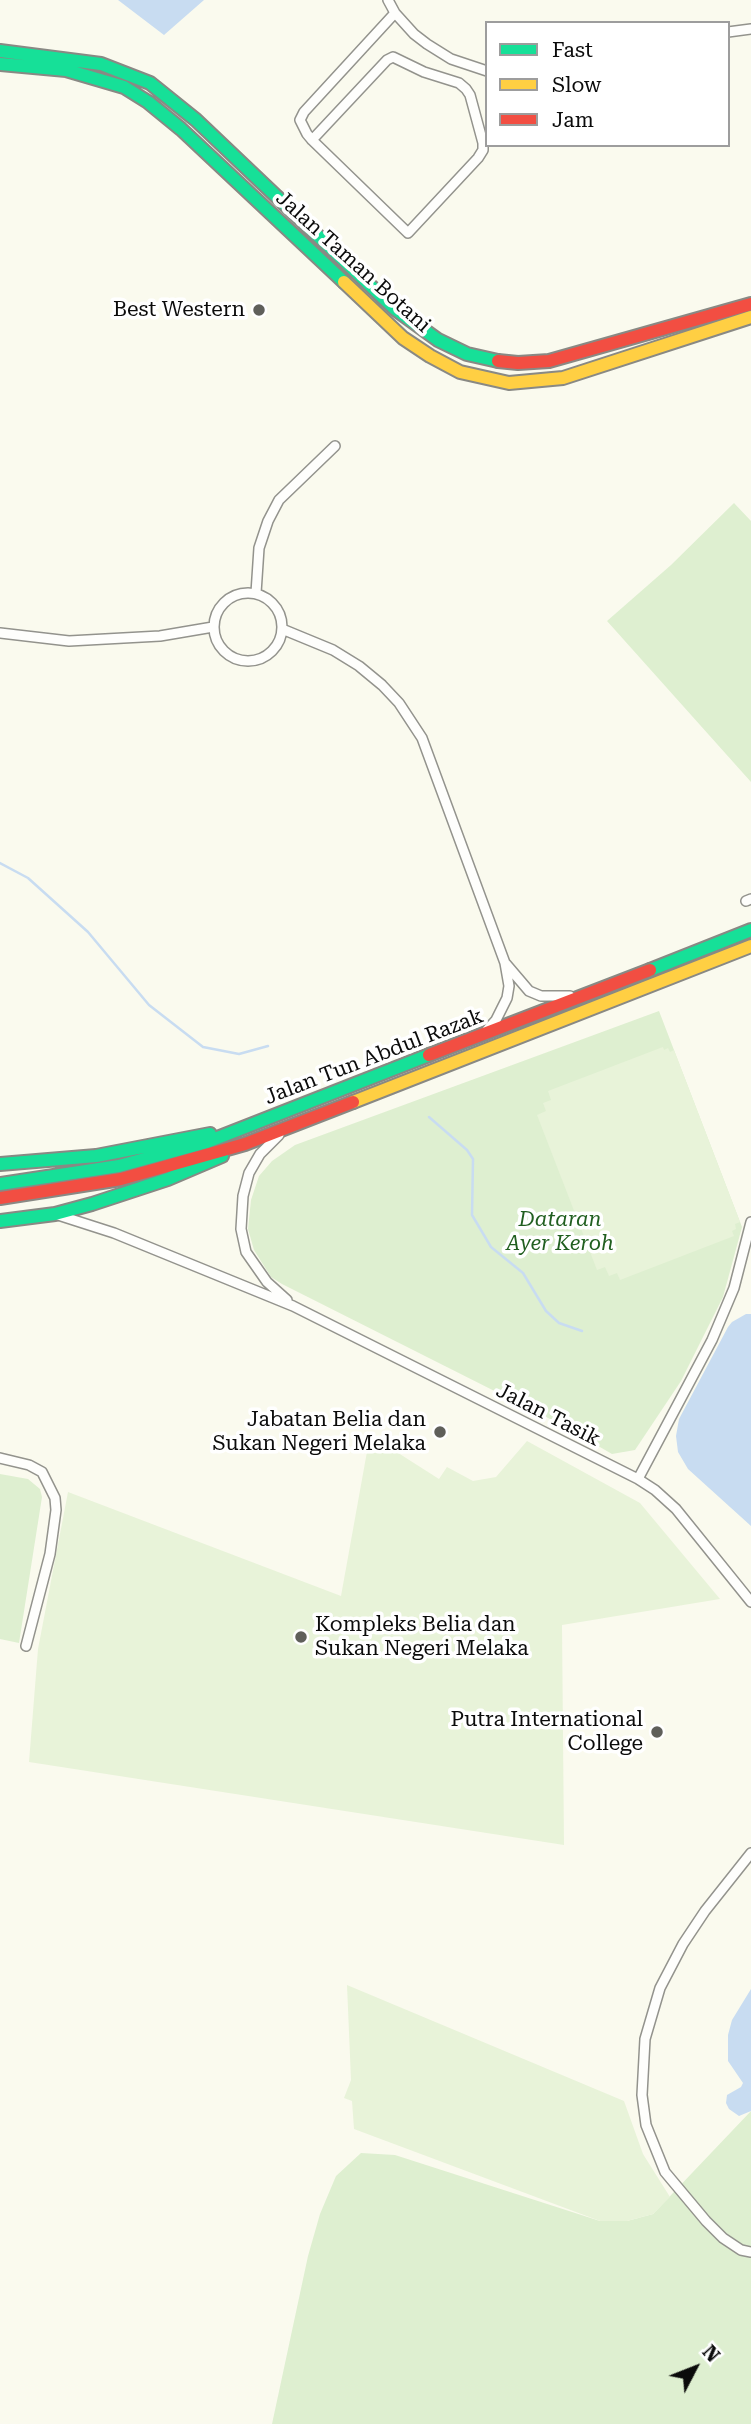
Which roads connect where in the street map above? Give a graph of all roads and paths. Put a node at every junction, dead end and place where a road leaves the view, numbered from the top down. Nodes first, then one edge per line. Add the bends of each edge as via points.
1 (388, 0) edge
2 (395, 13) junction
3 (751, 29) edge
4 (730, 32) edge
5 (0, 51) edge
6 (0, 65) edge
7 (485, 70) edge
8 (312, 139) junction
9 (302, 222) junction
10 (311, 251) junction
11 (751, 304) edge
12 (751, 317) edge
13 (335, 446) dead end
14 (256, 593) junction
15 (213, 627) junction
16 (282, 629) junction
17 (0, 633) edge
18 (751, 930) edge
19 (751, 946) edge
20 (505, 963) junction
21 (581, 996) junction
22 (482, 1035) junction
23 (283, 1130) junction
24 (235, 1131) junction
25 (245, 1144) junction
26 (0, 1164) edge
27 (0, 1184) edge
28 (0, 1198) edge
29 (55, 1214) junction
30 (0, 1221) edge
31 (751, 1222) edge
32 (293, 1306) junction
33 (0, 1458) edge
34 (638, 1479) junction
35 (751, 1602) edge
36 (26, 1646) dead end
37 (751, 1853) edge
38 (751, 2252) edge

1 - 2 street
2 - 7 street via 438,51
2 - 8 street via 304,112 300,120
3 - 4 street
5 - 9 main road, Jalan Taman Botani via 101,65 150,83 196,120
6 - 10 main road, Jalan Taman Botani via 66,70 124,88 148,102
8 - 8 street via 408,233 483,150 466,89 393,57
9 - 10 main road
9 - 11 main road, Jalan Taman Botani via 411,322 451,347 491,360 549,361
10 - 12 main road, Jalan Taman Botani via 403,338 430,356 460,372 509,383 563,378
13 - 14 street via 279,500 259,548
14 - 15 street via 226,600
14 - 16 street via 272,603
15 - 16 street via 227,654 247,662 275,649
15 - 17 street via 69,641
16 - 20 street via 359,666 410,719 432,763
18 - 21 main road, Jalan Tun Abdul Razak
19 - 23 main road, Jalan Tun Abdul Razak
20 - 21 street via 529,990 541,996
20 - 22 street via 508,998
21 - 22 main road, Jalan Tun Abdul Razak
22 - 24 main road, Jalan Tun Abdul Razak
23 - 25 main road, Jalan Tun Abdul Razak
23 - 32 street, Jalan Tasik via 249,1173 241,1229 246,1252 267,1282
24 - 26 main road via 96,1156
24 - 27 main road, Jalan Tun Abdul Razak via 119,1166
25 - 28 main road, Jalan Tun Abdul Razak via 121,1179
25 - 29 main road via 168,1179
29 - 30 main road
29 - 32 street, Jalan Tasik via 114,1233
31 - 34 street via 734,1288 712,1339
32 - 34 street, Jalan Tasik
33 - 36 street via 42,1472 55,1498 50,1554
34 - 35 street, Jalan Tasik via 676,1509
37 - 38 street via 705,1911 660,1988 645,2039 642,2095 646,2124 666,2172 723,2238

